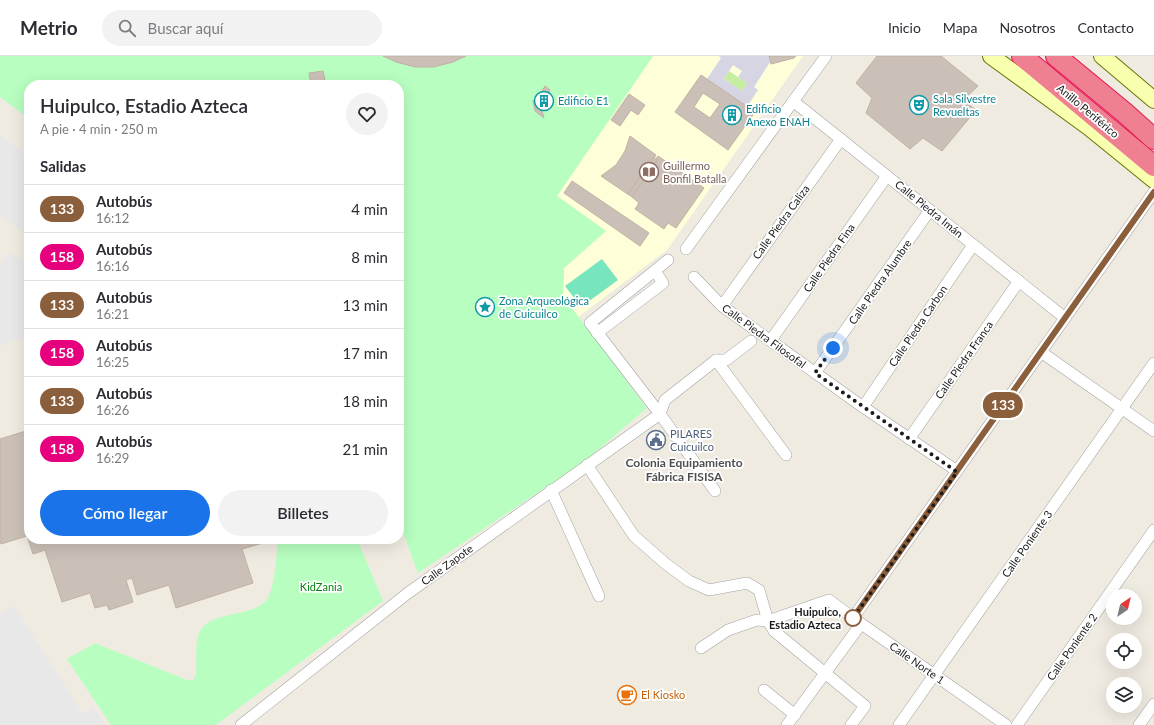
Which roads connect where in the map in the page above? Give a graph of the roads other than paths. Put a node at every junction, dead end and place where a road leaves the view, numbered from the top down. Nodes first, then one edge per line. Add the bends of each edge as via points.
1 (826, 56) edge
2 (992, 56) edge
3 (1022, 56) edge
4 (1034, 56) edge
5 (1056, 56) edge
6 (1077, 56) edge
7 (1102, 56) edge
8 (1154, 100) edge
9 (793, 101) junction
10 (1154, 128) edge
11 (841, 139) junction
12 (1154, 139) edge
13 (1154, 153) edge
14 (1154, 166) edge
15 (887, 176) junction
16 (1154, 180) edge
17 (1154, 192) edge
18 (930, 210) junction
19 (973, 245) junction
20 (686, 250) dead end
21 (668, 260) dead end
22 (694, 277) dead end
23 (1019, 281) junction
24 (722, 306) junction
25 (1065, 318) junction
26 (771, 340) junction
27 (751, 341) dead end
28 (1041, 352) junction
29 (716, 360) junction
30 (1154, 362) edge
31 (815, 373) junction
32 (863, 408) junction
33 (1122, 408) junction
34 (660, 414) junction
35 (1154, 431) edge
36 (909, 438) junction
37 (786, 455) dead end
38 (587, 465) junction
39 (957, 472) junction
40 (551, 490) junction
41 (715, 492) dead end
42 (1154, 530) edge
43 (599, 596) dead end
44 (768, 621) junction
45 (857, 621) junction
46 (701, 648) dead end
47 (825, 673) junction
48 (934, 675) junction
49 (764, 690) dead end
50 (1154, 704) edge
51 (795, 715) junction
52 (241, 725) edge
53 (787, 725) edge
54 (851, 725) edge
55 (900, 725) edge
56 (1006, 725) edge
57 (1018, 725) edge
58 (1140, 725) edge

1 - 9 street
2 - 16 main road via 1090,128
3 - 14 highway, Anillo Periférico
4 - 13 highway
5 - 12 highway
6 - 10 highway
7 - 8 main road
9 - 11 street, Calle Piedra Imán
9 - 20 street
11 - 15 street, Calle Piedra Imán
11 - 24 street, Calle Piedra Caliza
15 - 18 street, Calle Piedra Imán
15 - 26 street, Calle Piedra Fina
17 - 25 street
18 - 19 street, Calle Piedra Imán
18 - 31 street, Calle Piedra Alumbre
19 - 23 street, Calle Piedra Imán
19 - 32 street, Calle Piedra Carbon
21 - 34 street via 655,271 663,283 597,334
22 - 24 street, Calle Piedra Filosofal
23 - 25 street, Calle Piedra Imán
23 - 36 street, Calle Piedra Franca
24 - 26 street, Calle Piedra Filosofal
25 - 28 street
26 - 31 street, Calle Piedra Filosofal
27 - 29 street via 726,360
28 - 33 street
28 - 39 street
29 - 34 street via 665,400
29 - 37 street
30 - 33 street, Calle Poniente 3
31 - 32 street, Calle Piedra Filosofal
32 - 36 street, Calle Piedra Filosofal
33 - 35 street
33 - 48 street, Calle Poniente 3
34 - 38 street, Calle Zapote
34 - 41 street
36 - 39 street, Calle Piedra Filosofal
38 - 40 street, Calle Zapote
38 - 44 street via 634,536 654,555 689,580 709,590 747,583 753,585 759,590
39 - 45 street
40 - 43 street
40 - 52 street, Calle Zapote via 408,593
42 - 57 street, Calle Poniente 2
44 - 45 street, Calle Norte 1 via 829,600
44 - 46 street via 757,620 728,630
44 - 47 street via 774,632
45 - 47 street
45 - 48 street, Calle Norte 1
47 - 51 street
47 - 54 street via 865,706
48 - 55 street, Calle Poniente 3
48 - 56 street, Calle Norte 1
49 - 51 street
50 - 58 street
51 - 53 street

